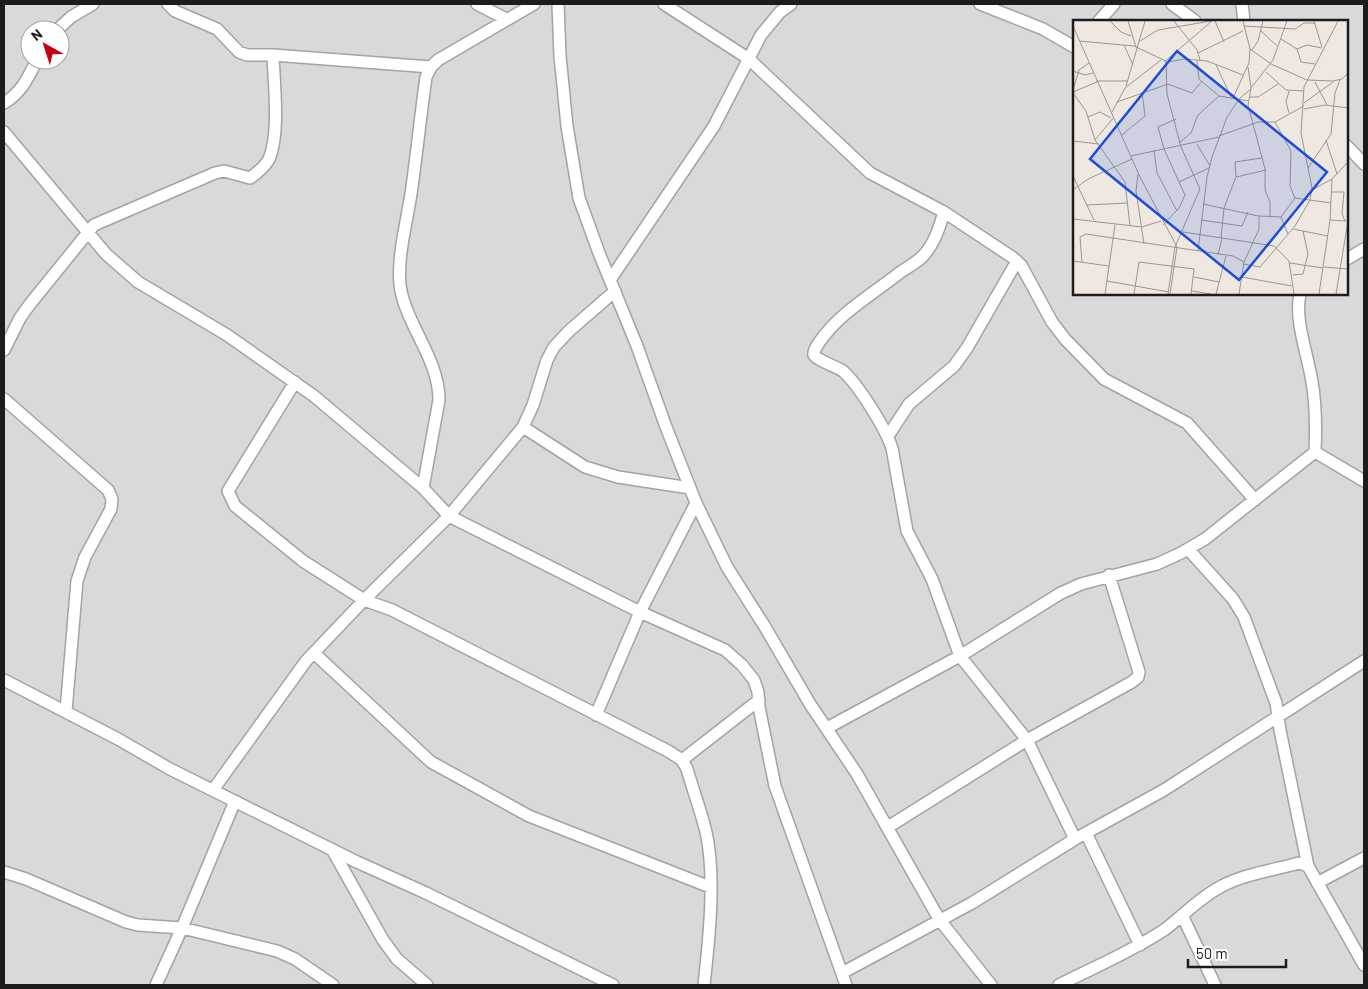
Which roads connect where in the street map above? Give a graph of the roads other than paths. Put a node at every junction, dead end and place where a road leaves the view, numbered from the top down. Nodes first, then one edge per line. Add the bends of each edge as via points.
1 (93, 4) edge
2 (168, 4) edge
3 (477, 4) edge
4 (534, 4) edge
5 (558, 4) edge
6 (664, 4) edge
7 (791, 4) edge
8 (980, 4) edge
9 (1114, 4) edge
10 (1172, 4) edge
11 (1242, 4) edge
12 (512, 12) edge
13 (68, 20) edge
14 (1100, 20) edge
15 (1194, 20) edge
16 (1244, 20) edge
17 (1073, 46) edge
18 (273, 55) junction
19 (749, 59) junction
20 (431, 67) junction
21 (31, 70) edge
22 (4, 103) edge
23 (4, 132) edge
24 (1348, 147) edge
25 (1364, 164) edge
26 (944, 212) junction
27 (88, 233) junction
28 (1364, 249) edge
29 (1348, 258) edge
30 (1017, 261) junction
31 (613, 286) junction
32 (1300, 295) edge
33 (4, 350) edge
34 (295, 382) junction
35 (4, 399) edge
36 (523, 427) junction
37 (888, 436) junction
38 (1315, 452) junction
39 (1364, 481) edge
40 (423, 488) junction
41 (690, 488) junction
42 (1255, 500) junction
43 (696, 503) junction
44 (449, 516) junction
45 (1188, 549) junction
46 (1109, 575) junction
47 (364, 600) junction
48 (640, 612) junction
49 (314, 653) junction
50 (960, 656) junction
51 (1364, 661) edge
52 (4, 680) edge
53 (759, 700) junction
54 (66, 711) junction
55 (596, 715) junction
56 (1278, 716) junction
57 (827, 728) junction
58 (1027, 740) junction
59 (682, 760) junction
60 (214, 790) junction
61 (236, 801) junction
62 (888, 827) junction
63 (1086, 833) junction
64 (1075, 839) junction
65 (333, 850) junction
66 (1364, 858) edge
67 (1308, 866) junction
68 (4, 872) edge
69 (1317, 883) junction
70 (710, 887) junction
71 (1182, 915) junction
72 (939, 919) junction
73 (182, 928) junction
74 (1140, 945) junction
75 (1363, 962) edge
76 (842, 973) junction
77 (156, 985) edge
78 (333, 985) edge
79 (427, 985) edge
80 (613, 985) edge
81 (704, 985) edge
82 (846, 985) edge
83 (991, 985) edge
84 (1058, 985) edge
85 (1215, 985) edge

1 - 13 street
2 - 18 street via 175,11 216,29 239,52
3 - 12 street
4 - 12 street
5 - 31 street via 567,126 580,198
6 - 19 street
7 - 19 street via 761,35
8 - 17 street via 1043,29
9 - 14 street
10 - 15 street
11 - 16 street
12 - 20 street
18 - 20 street
18 - 27 street via 274,138 270,158 264,166 250,178 224,171 215,172 102,221
19 - 26 street via 870,173
19 - 31 street via 714,126
20 - 40 street via 426,77 400,266 403,299 436,374 439,390 440,400
21 - 22 street via 14,97
23 - 27 street
24 - 25 street
26 - 30 street
26 - 37 street via 936,239 921,257 839,318 814,351 816,358 842,371 852,382
27 - 33 street via 30,304
27 - 34 street via 138,282 227,335
28 - 29 street
30 - 37 street via 954,366 909,404
30 - 42 street via 1052,322 1104,379 1187,423
31 - 36 street via 554,347
31 - 41 street
32 - 38 street via 1297,307 1313,384
34 - 40 street
34 - 47 street via 228,491 234,506 303,561
35 - 54 street via 108,490 112,499 111,509 85,557 77,581
36 - 41 street via 585,467 618,477
36 - 44 street
37 - 50 street via 907,531 932,579
38 - 39 street
38 - 42 street
40 - 44 street
41 - 43 street
42 - 45 street
43 - 48 street
43 - 57 street via 727,567
44 - 47 street
44 - 48 street
45 - 46 street via 1157,564
45 - 56 street via 1234,599 1244,617
46 - 50 street via 1061,593
46 - 58 street via 1138,677
47 - 49 street
47 - 55 street via 392,610
48 - 53 street via 725,650 754,680
48 - 55 street
49 - 60 street
49 - 70 street via 431,762 529,816
50 - 57 street
50 - 58 street
51 - 56 street
52 - 54 street
53 - 59 street
53 - 76 street via 775,786
54 - 60 street
55 - 59 street
56 - 63 street via 1164,790
56 - 67 street
57 - 62 street
58 - 62 street
58 - 64 street
59 - 70 street via 706,832
60 - 61 street
61 - 65 street
61 - 73 street
62 - 72 street
63 - 64 street
63 - 74 street
64 - 72 street via 972,903
65 - 79 street via 383,940 397,958
65 - 80 street
66 - 69 street
67 - 69 street
67 - 71 street via 1299,863 1234,881 1211,892
68 - 73 street via 126,922
69 - 75 street
70 - 81 street
71 - 74 street
71 - 85 street
72 - 76 street
72 - 83 street
73 - 77 street
73 - 78 street via 277,951 295,959
74 - 84 street
76 - 82 street

